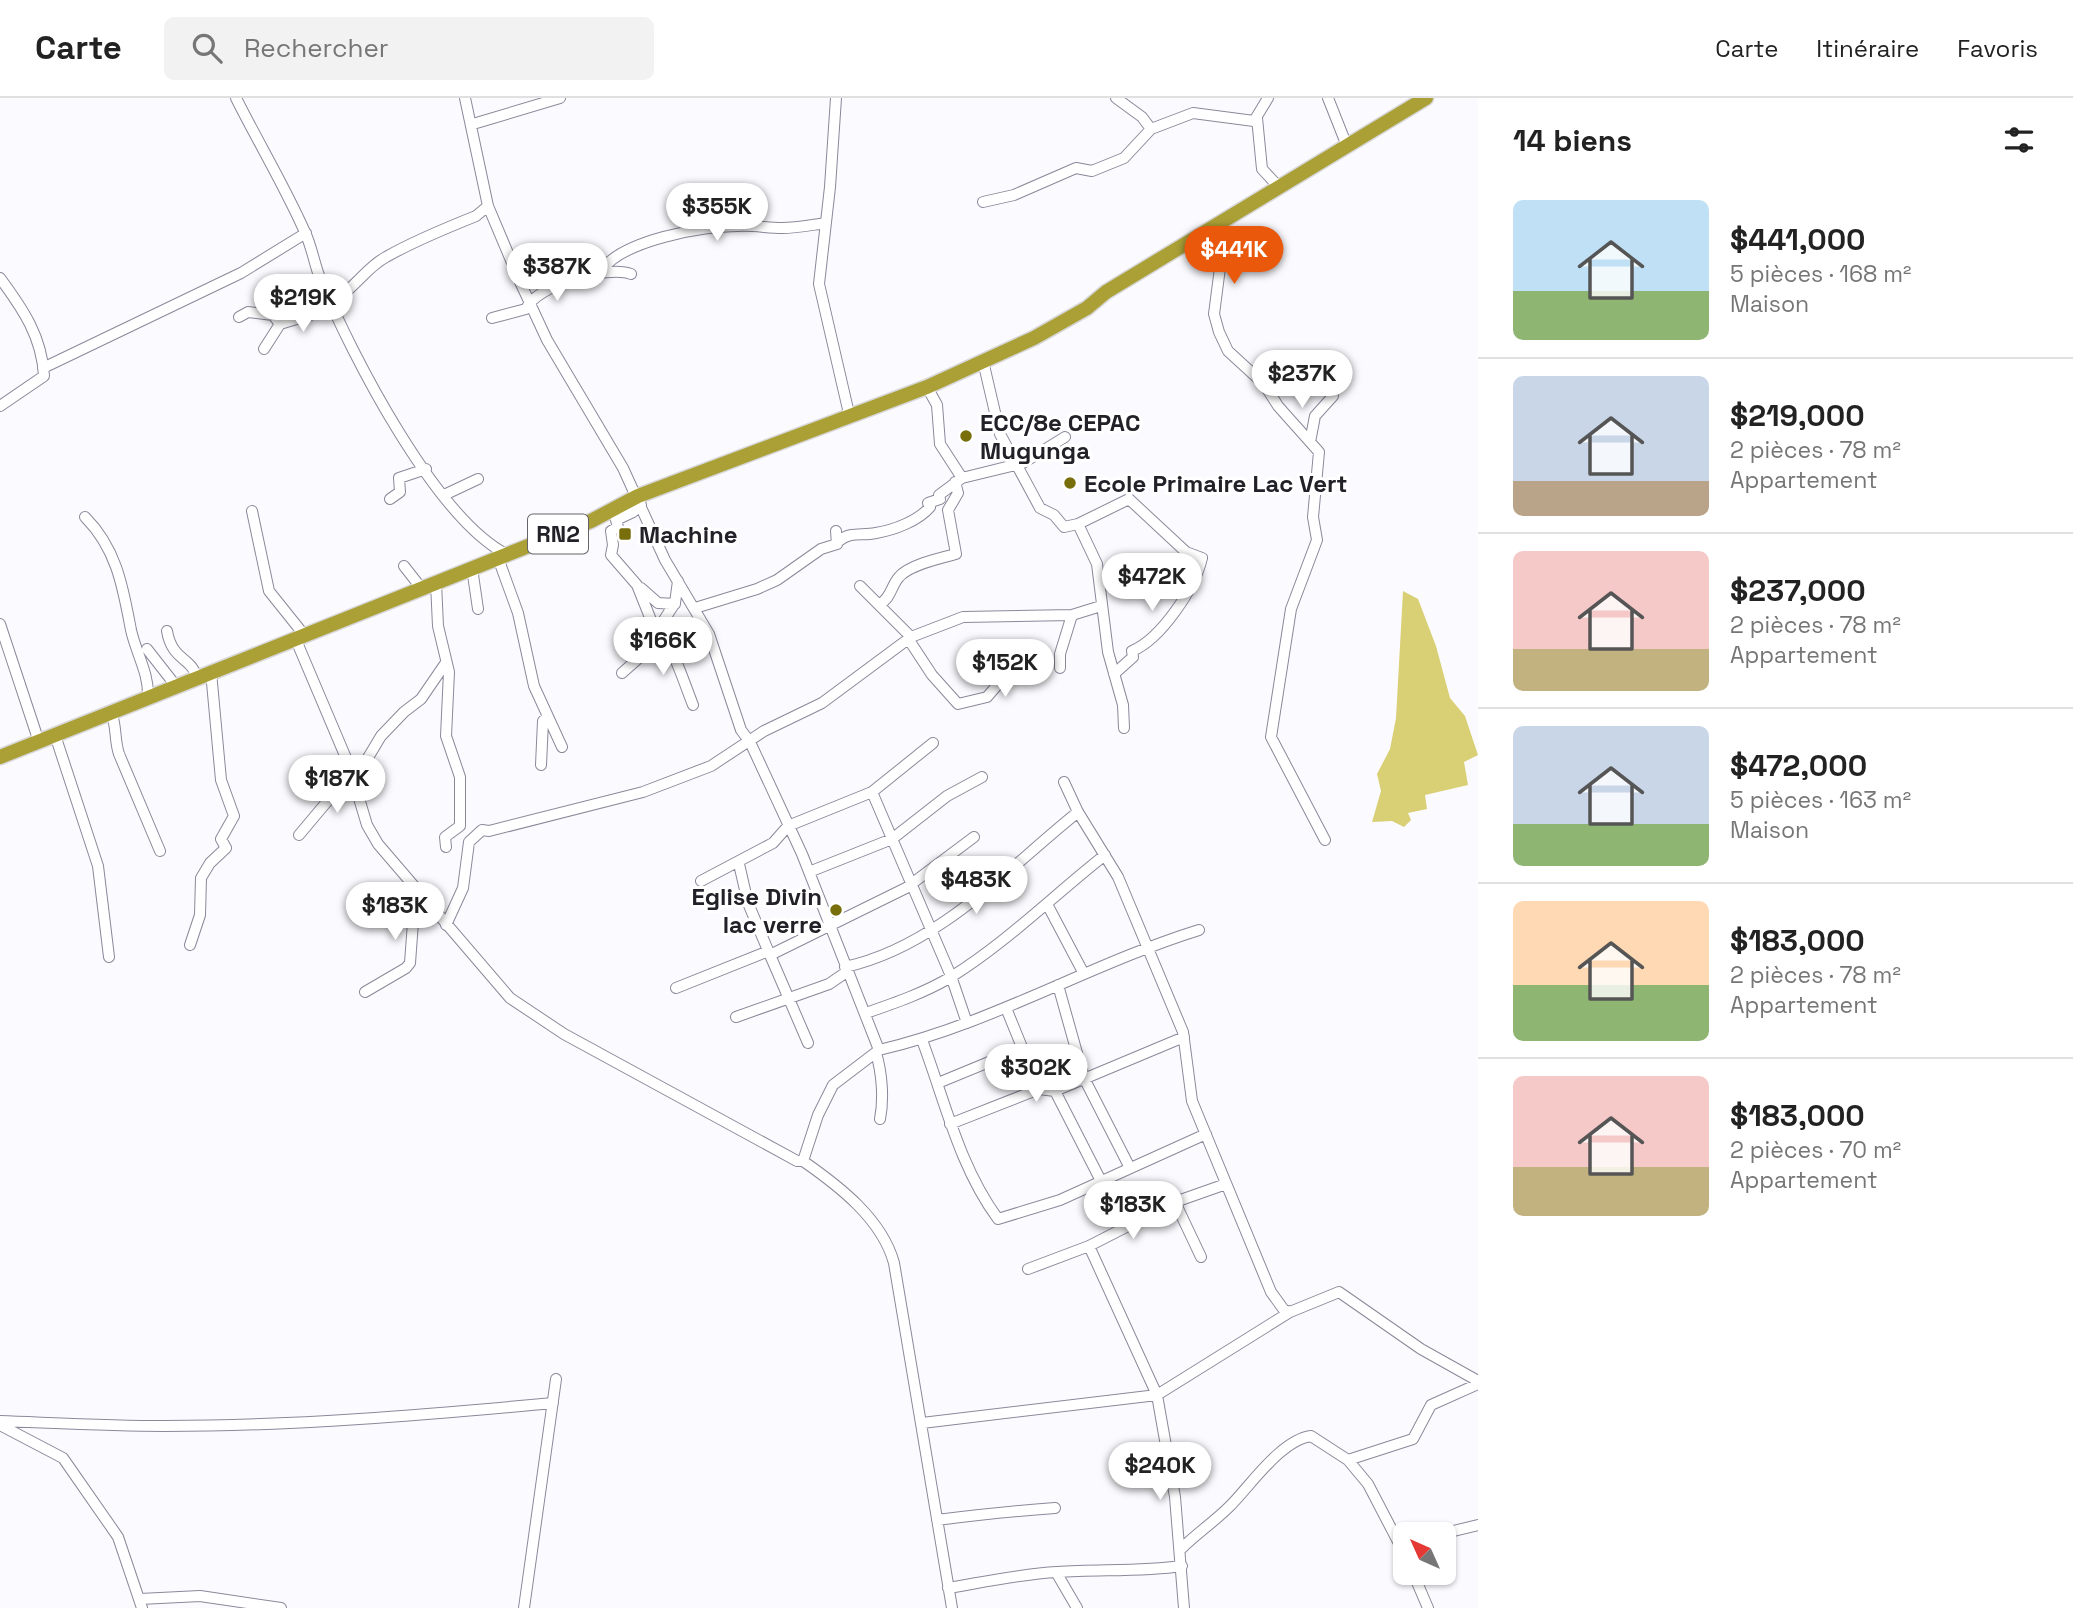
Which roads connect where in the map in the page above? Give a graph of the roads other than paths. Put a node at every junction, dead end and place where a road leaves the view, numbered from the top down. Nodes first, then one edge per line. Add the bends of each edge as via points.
1 (236, 98) edge
2 (465, 98) edge
3 (560, 98) edge
4 (836, 98) edge
5 (1116, 98) edge
6 (1268, 98) edge
7 (1328, 98) edge
8 (1426, 98) edge
9 (1257, 118) junction
10 (473, 124) junction
11 (1151, 129) junction
12 (1347, 146) junction
13 (1278, 186) junction
14 (983, 202) dead end
15 (488, 206) junction
16 (826, 223) junction
17 (1212, 228) junction
18 (306, 233) junction
19 (601, 271) junction
20 (631, 274) dead end
21 (0, 278) edge
22 (530, 301) junction
23 (331, 304) junction
24 (239, 317) dead end
25 (492, 318) dead end
26 (280, 324) junction
27 (264, 349) dead end
28 (983, 361) junction
29 (43, 368) junction
30 (927, 387) junction
31 (1334, 396) dead end
32 (0, 406) edge
33 (850, 418) junction
34 (1065, 437) dead end
35 (1310, 442) junction
36 (1015, 462) junction
37 (426, 469) junction
38 (478, 479) dead end
39 (959, 480) junction
40 (444, 495) junction
41 (390, 499) dead end
42 (640, 500) junction
43 (252, 511) dead end
44 (85, 517) dead end
45 (1078, 524) junction
46 (502, 556) junction
47 (404, 566) dead end
48 (472, 568) junction
49 (678, 581) junction
50 (429, 586) junction
51 (637, 586) junction
52 (860, 586) dead end
53 (675, 604) junction
54 (880, 604) junction
55 (1101, 606) junction
56 (695, 608) junction
57 (478, 610) dead end
58 (1072, 615) junction
59 (0, 624) edge
60 (167, 631) dead end
61 (660, 631) junction
62 (300, 638) junction
63 (910, 638) junction
64 (147, 649) dead end
65 (1032, 654) dead end
66 (445, 664) junction
67 (1060, 668) dead end
68 (622, 673) dead end
69 (1114, 674) junction
70 (204, 675) junction
71 (176, 686) junction
72 (148, 697) junction
73 (693, 705) dead end
74 (111, 712) junction
75 (548, 717) junction
76 (1124, 728) dead end
77 (55, 735) junction
78 (750, 741) junction
79 (38, 742) junction
80 (933, 743) dead end
81 (562, 747) dead end
82 (0, 757) edge
83 (541, 765) dead end
84 (352, 774) junction
85 (982, 777) dead end
86 (1065, 782) dead end
87 (872, 792) junction
88 (1078, 812) junction
89 (788, 826) junction
90 (299, 835) dead end
91 (974, 837) dead end
92 (892, 839) junction
93 (1325, 840) dead end
94 (446, 847) dead end
95 (160, 851) dead end
96 (1105, 855) junction
97 (738, 864) junction
98 (809, 872) junction
99 (701, 881) dead end
100 (911, 884) junction
101 (1047, 904) junction
102 (432, 907) junction
103 (446, 925) junction
104 (831, 927) junction
105 (930, 929) junction
106 (1199, 930) dead end
107 (190, 945) dead end
108 (1148, 946) junction
109 (768, 953) junction
110 (109, 957) dead end
111 (846, 969) junction
112 (1084, 974) junction
113 (951, 976) junction
114 (1058, 985) junction
115 (676, 988) dead end
116 (365, 992) dead end
117 (789, 999) junction
118 (1006, 1008) junction
119 (866, 1013) junction
120 (736, 1017) dead end
121 (967, 1023) junction
122 (1184, 1037) junction
123 (922, 1040) junction
124 (808, 1043) dead end
125 (1023, 1048) junction
126 (878, 1051) junction
127 (1084, 1078) junction
128 (938, 1083) junction
129 (1039, 1089) junction
130 (1055, 1091) junction
131 (880, 1119) dead end
132 (950, 1124) junction
133 (1206, 1134) junction
134 (803, 1161) junction
135 (1130, 1168) junction
136 (1101, 1181) junction
137 (1226, 1184) junction
138 (1175, 1202) junction
139 (1089, 1246) junction
140 (1201, 1257) dead end
141 (1028, 1269) dead end
142 (1290, 1312) junction
143 (556, 1379) dead end
144 (1478, 1383) edge
145 (1157, 1395) junction
146 (553, 1403) junction
147 (0, 1423) edge
148 (922, 1423) junction
149 (1348, 1461) junction
150 (1055, 1508) dead end
151 (937, 1520) junction
152 (1478, 1525) edge
153 (1393, 1526) edge
154 (1456, 1530) edge
155 (1181, 1549) junction
156 (1182, 1566) junction
157 (1056, 1572) junction
158 (1419, 1586) edge
159 (948, 1588) junction
160 (141, 1603) edge
161 (281, 1608) edge
162 (524, 1608) edge
163 (952, 1608) edge
164 (1077, 1608) edge
165 (1184, 1608) edge
166 (1428, 1608) edge

1 - 18 street
2 - 10 street
3 - 10 street
4 - 16 street
5 - 11 street
6 - 9 street
7 - 12 street
8 - 12 highway, RN2
9 - 11 street via 1194,113
9 - 13 street via 1262,169
10 - 15 street
11 - 14 street via 1124,158 1093,171 1076,168 1014,195
12 - 13 highway, RN2
13 - 17 highway, RN2
15 - 22 street
15 - 23 street via 476,216 386,257
16 - 19 street via 708,228 640,246 607,262
16 - 33 street via 819,284
17 - 28 highway, RN2 via 1087,308
17 - 35 street via 1222,260 1214,314 1219,332 1228,351 1265,384
18 - 23 street
18 - 29 street via 241,273
19 - 20 street
19 - 22 street
21 - 29 street via 24,311 43,351
22 - 25 street via 521,312
22 - 42 street via 547,340
23 - 26 street
23 - 37 street via 392,421
24 - 26 street via 248,312 273,315
26 - 27 street
28 - 30 highway, RN2
28 - 36 street via 1000,434
29 - 32 street via 44,376
30 - 33 highway, RN2
30 - 39 street via 937,405 940,444
31 - 35 street via 1315,416
33 - 42 highway, RN2
34 - 36 street via 1023,463
35 - 93 street via 1319,452 1313,517 1317,540 1292,609 1271,737
36 - 39 street
36 - 45 street via 1040,508 1064,527
37 - 40 street
37 - 41 street via 399,478 400,492
38 - 40 street
39 - 54 street via 958,493 948,510 956,555 905,572
39 - 56 street via 939,495 940,499 928,503 930,507 920,517 887,530 837,536 757,589
40 - 46 street
42 - 46 highway, RN2
42 - 49 street
42 - 51 street via 633,512 616,520 618,527 611,531 611,555
43 - 62 street via 269,590
44 - 72 street via 101,533 123,580
45 - 55 street via 1097,564
45 - 69 street via 1129,499 1186,552 1202,558 1176,609 1145,643 1132,650 1133,656
46 - 48 highway, RN2
46 - 75 street via 534,686
47 - 50 street
48 - 50 highway, RN2
48 - 57 street
49 - 53 street
49 - 56 street
50 - 62 highway, RN2
50 - 66 street
51 - 53 street via 654,602
51 - 61 street
52 - 54 street
53 - 61 street
54 - 63 street
55 - 58 street
55 - 69 street
56 - 78 street via 718,656 741,730
58 - 63 street via 963,617
58 - 67 street
59 - 79 street
60 - 70 street via 172,650
61 - 68 street via 654,646
61 - 73 street via 670,643
62 - 70 highway, RN2
62 - 84 street
63 - 65 street via 932,675 958,704 987,697
63 - 78 street via 822,703
64 - 71 street
66 - 84 street via 421,699 404,712
66 - 94 street via 450,685 446,736 460,777 461,802 460,825 445,837
69 - 76 street
70 - 71 highway, RN2
70 - 107 street via 221,780 234,816 221,839 226,848 201,878 200,915
71 - 72 highway, RN2
72 - 74 highway, RN2
74 - 77 highway, RN2
74 - 95 street via 119,754
75 - 81 street
75 - 83 street via 543,721
77 - 79 highway, RN2
77 - 110 street via 98,866
78 - 89 street
78 - 103 street via 712,766 643,792 476,833 469,842 463,888
79 - 82 highway, RN2
80 - 87 street
84 - 90 street
84 - 102 street via 367,825 378,844
85 - 92 street via 947,796
86 - 88 street
87 - 89 street
87 - 92 street
88 - 96 street
88 - 105 street via 989,888
89 - 97 street via 774,843
89 - 98 street
91 - 100 street
92 - 98 street
92 - 100 street
96 - 101 street
96 - 108 street
97 - 99 street
97 - 109 street
98 - 104 street
100 - 104 street
100 - 105 street
101 - 112 street
101 - 113 street
102 - 103 street
102 - 116 street via 413,922 410,963
103 - 134 street via 499,988 531,1012 739,1132
104 - 109 street
104 - 111 street
105 - 111 street via 876,961
105 - 113 street
106 - 108 street
108 - 112 street
108 - 122 street
109 - 115 street
109 - 117 street
111 - 117 street via 829,984
111 - 119 street
112 - 114 street
113 - 119 street
113 - 121 street
114 - 118 street
114 - 127 street
117 - 120 street
117 - 124 street
118 - 121 street
118 - 125 street
119 - 126 street
121 - 123 street
122 - 127 street
122 - 133 street via 1192,1101
123 - 126 street
123 - 128 street
125 - 128 street
125 - 129 street
126 - 131 street
126 - 134 street via 833,1085
127 - 130 street
127 - 135 street
128 - 132 street
129 - 130 street
129 - 132 street
130 - 136 street
132 - 136 street via 998,1219
133 - 135 street
133 - 137 street
134 - 148 street via 852,1199 891,1251
135 - 136 street
137 - 138 street
137 - 142 street via 1271,1292 1283,1310
138 - 139 street
138 - 140 street
139 - 141 street
139 - 145 street
142 - 144 street via 1339,1292
142 - 145 street
143 - 146 street
144 - 149 street via 1431,1405 1413,1439
145 - 148 street
145 - 155 street
146 - 147 street via 301,1422 164,1426
146 - 162 street
147 - 160 street via 63,1458 118,1537
148 - 151 street
149 - 153 street
149 - 155 street via 1311,1436 1296,1442 1256,1474 1232,1504
150 - 151 street
151 - 159 street
152 - 154 street
155 - 156 street
156 - 157 street
156 - 165 street
157 - 159 street
157 - 164 street
158 - 166 street
159 - 163 street
160 - 161 street via 200,1596

